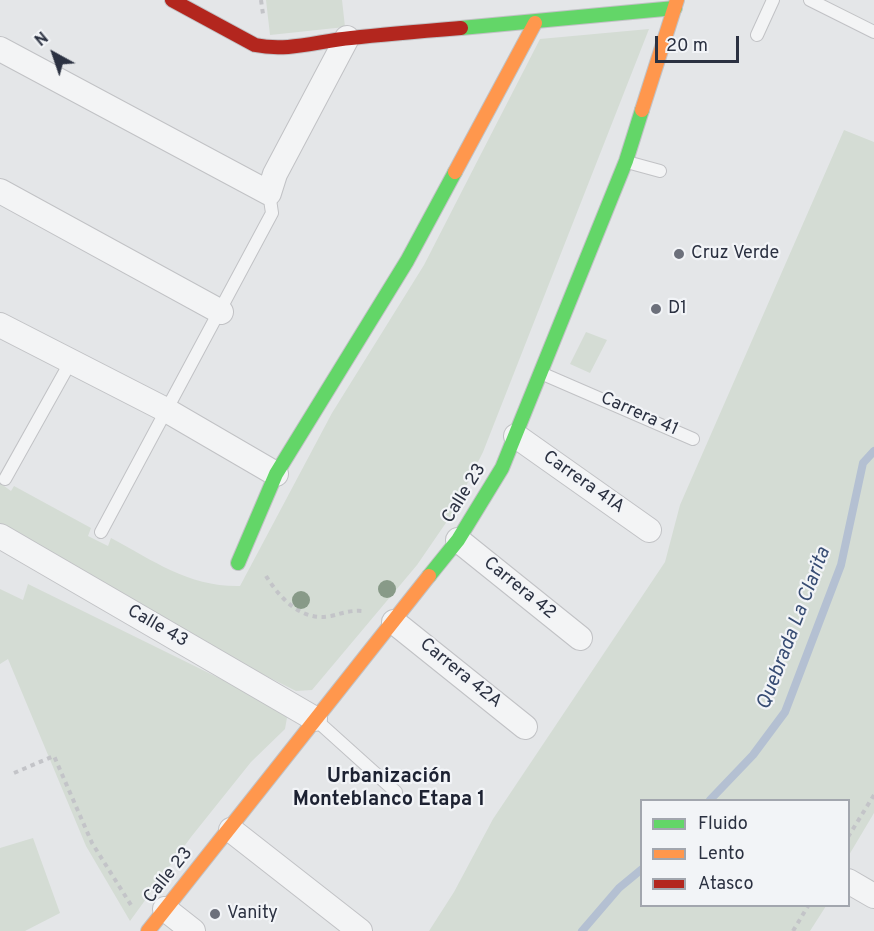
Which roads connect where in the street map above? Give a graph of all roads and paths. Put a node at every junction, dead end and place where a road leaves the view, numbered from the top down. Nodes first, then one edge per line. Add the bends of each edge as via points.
1 (172, 0) edge
2 (773, 0) edge
3 (810, 0) edge
4 (676, 4) edge
5 (535, 23) junction
6 (874, 32) edge
7 (757, 35) dead end
8 (347, 38) junction
9 (0, 49) edge
10 (626, 161) junction
11 (660, 171) dead end
12 (0, 191) edge
13 (269, 193) junction
14 (221, 312) junction
15 (0, 325) edge
16 (71, 361) junction
17 (542, 374) junction
18 (166, 410) junction
19 (516, 436) junction
20 (693, 439) dead end
21 (276, 474) junction
22 (5, 479) dead end
23 (649, 530) dead end
24 (101, 532) dead end
25 (0, 536) edge
26 (458, 540) junction
27 (245, 542) junction
28 (238, 563) dead end
29 (394, 622) junction
30 (580, 638) dead end
31 (315, 718) junction
32 (525, 727) dead end
33 (14, 773) dead end
34 (396, 792) dead end
35 (874, 795) edge
36 (231, 830) junction
37 (850, 835) edge
38 (850, 882) edge
39 (874, 896) edge
40 (807, 907) edge
41 (165, 909) junction
42 (148, 931) edge
43 (193, 931) edge
44 (360, 931) edge
45 (793, 931) edge

1 - 8 street via 267,49
2 - 7 lane
3 - 6 lane
4 - 5 street
4 - 10 street, Calle 23
5 - 8 street
5 - 21 street via 407,261
8 - 13 street via 275,174
9 - 13 street
10 - 11 lane
10 - 17 street, Calle 23
12 - 14 street
13 - 14 lane via 272,213
14 - 18 lane
15 - 16 street
16 - 18 street
16 - 22 lane
17 - 19 street, Calle 23
17 - 20 lane, Carrera 41
18 - 21 street
18 - 24 lane
19 - 23 street, Carrera 41A
19 - 26 street, Calle 23 via 502,468
21 - 27 street
25 - 31 street, Calle 43
26 - 29 street, Calle 23
26 - 30 street, Carrera 42
27 - 28 street
27 - 29 path via 282,601 299,612 328,616 347,610 366,611
29 - 31 street, Calle 23
29 - 32 street, Carrera 42A
31 - 34 lane
31 - 36 street, Calle 23
33 - 42 path via 54,756 92,843
35 - 37 path
36 - 41 street, Calle 23
36 - 44 street
38 - 39 street
40 - 45 path
41 - 42 street, Calle 23
41 - 43 street

